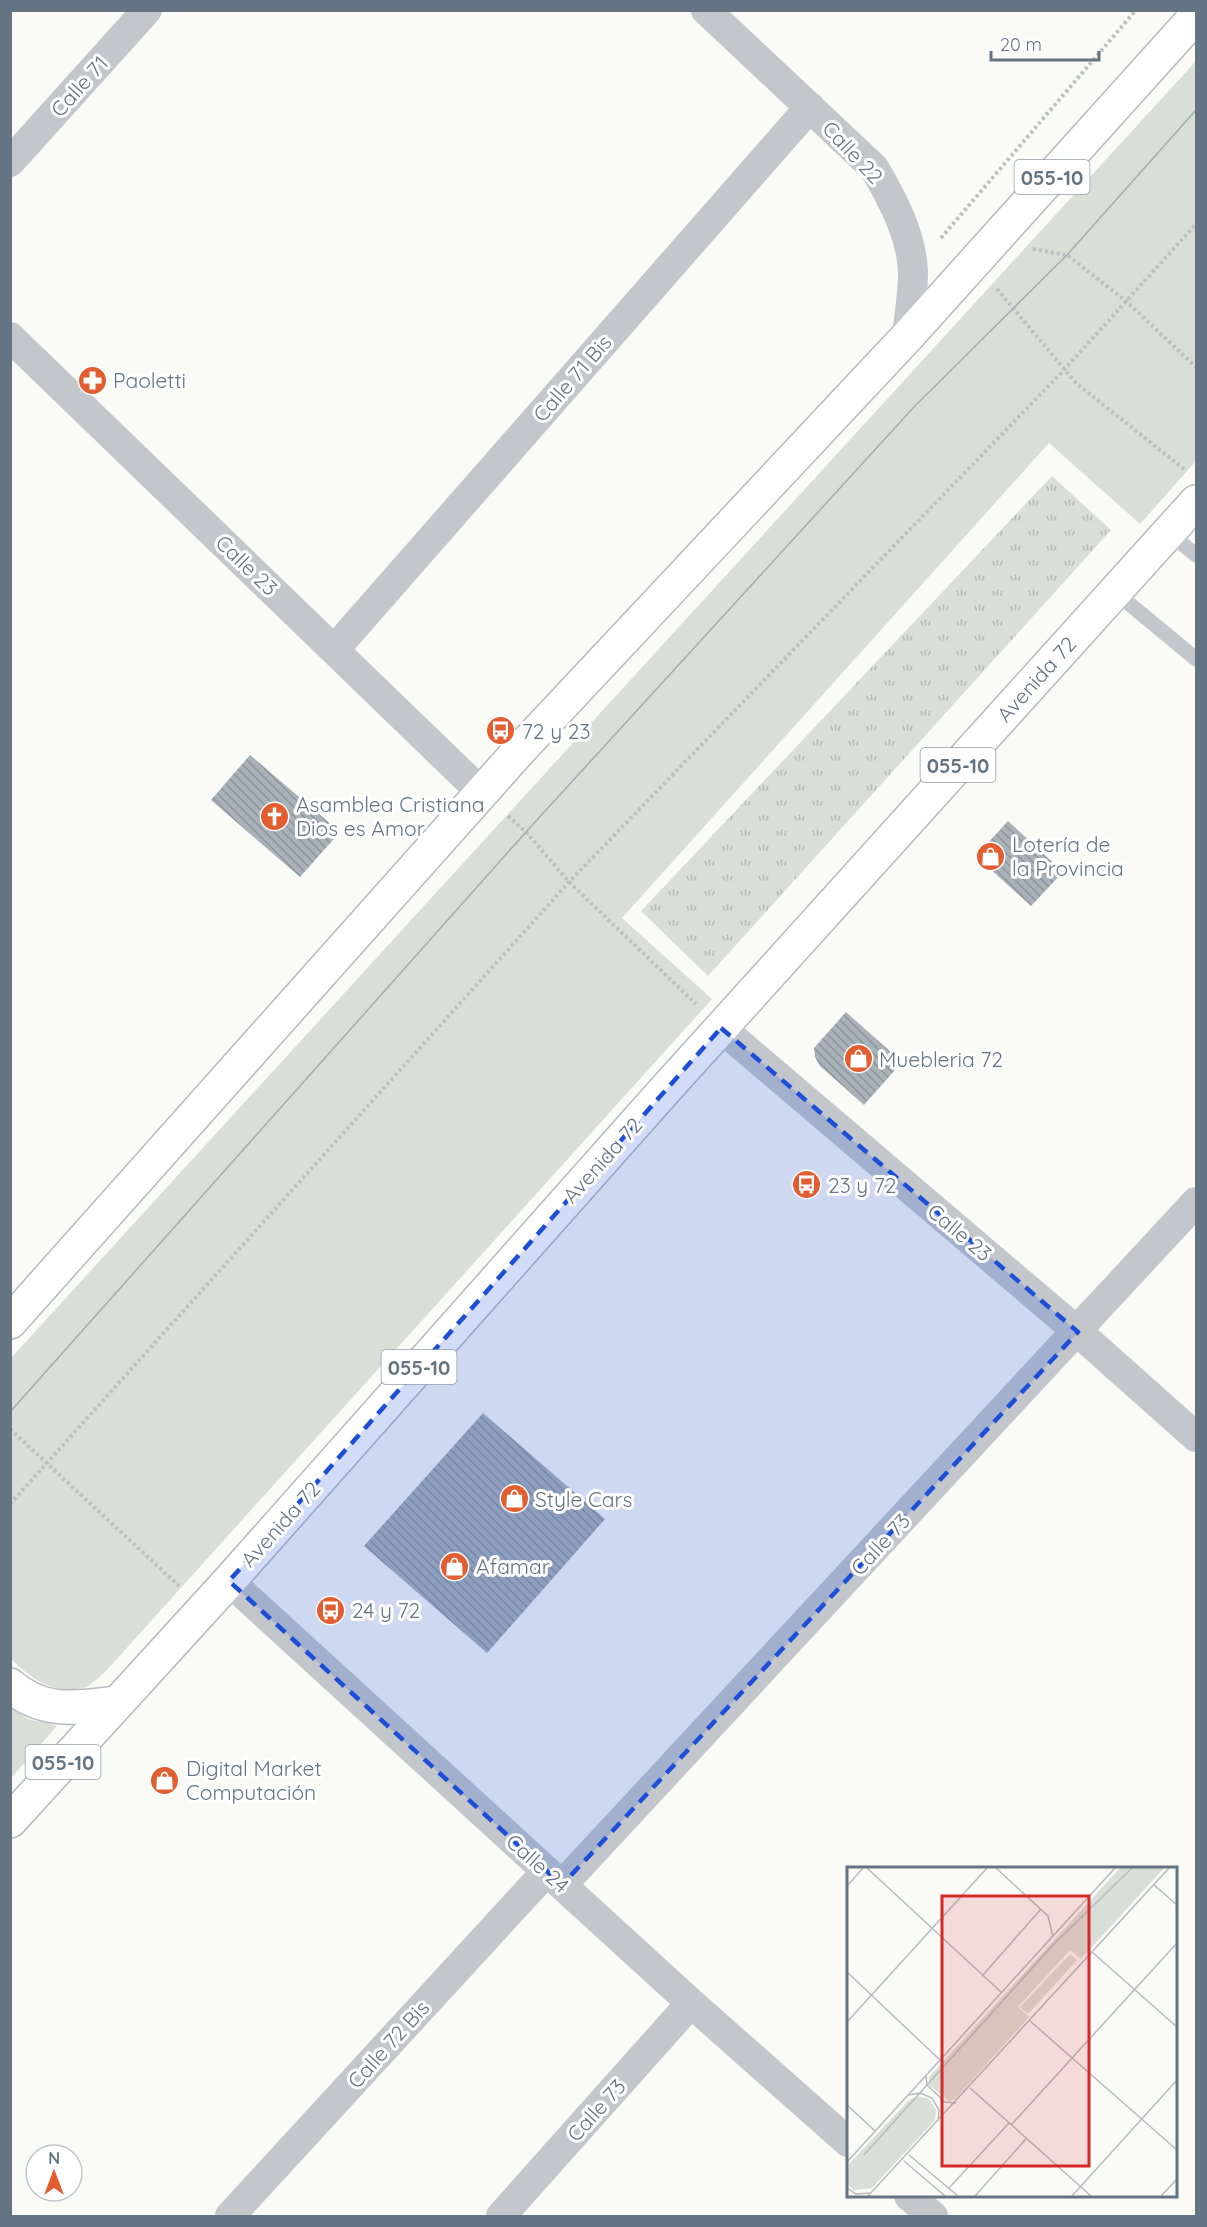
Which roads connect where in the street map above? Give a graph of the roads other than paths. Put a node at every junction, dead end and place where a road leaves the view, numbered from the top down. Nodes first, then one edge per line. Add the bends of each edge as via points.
1 (147, 10) edge
2 (706, 10) edge
3 (1197, 16) edge
4 (810, 106) junction
5 (10, 162) edge
6 (10, 337) edge
7 (907, 337) junction
8 (1197, 502) edge
9 (1169, 533) junction
10 (1197, 555) edge
11 (1115, 592) junction
12 (334, 650) junction
13 (1197, 659) edge
14 (483, 794) junction
15 (721, 1028) junction
16 (1197, 1202) edge
17 (10, 1322) edge
18 (1078, 1332) junction
19 (1197, 1437) edge
20 (229, 1581) junction
21 (10, 1685) edge
22 (116, 1703) junction
23 (10, 1821) edge
24 (554, 1878) junction
25 (691, 2003) junction
26 (847, 2140) edge
27 (910, 2197) edge
28 (230, 2217) edge
29 (501, 2217) edge
30 (933, 2217) edge

1 - 5 street, Calle 71
2 - 4 street, Calle 22
3 - 7 highway, 055-10
4 - 7 street, Calle 22 via 874,168 894,205 913,270
4 - 12 street, Calle 71 Bis
6 - 12 street, Calle 23
7 - 14 highway, 055-10
8 - 9 highway, Avenida 72 / 055-10
9 - 10 lane
9 - 11 highway, Avenida 72 / 055-10
11 - 13 lane
11 - 15 highway, Avenida 72 / 055-10
12 - 14 street, Calle 23
14 - 17 highway, 055-10
15 - 18 street, Calle 23
15 - 20 highway, Avenida 72 / 055-10
16 - 18 street, Calle 73
18 - 19 street, Calle 23
18 - 24 street, Calle 73
20 - 22 highway, Avenida 72 / 055-10
20 - 24 street, Calle 24
21 - 22 highway via 21,1695 64,1709
22 - 23 highway, Avenida 72 / 055-10
24 - 25 street, Calle 24
24 - 28 street, Calle 72 Bis
25 - 26 street, Calle 24
25 - 29 street, Calle 73
27 - 30 street

